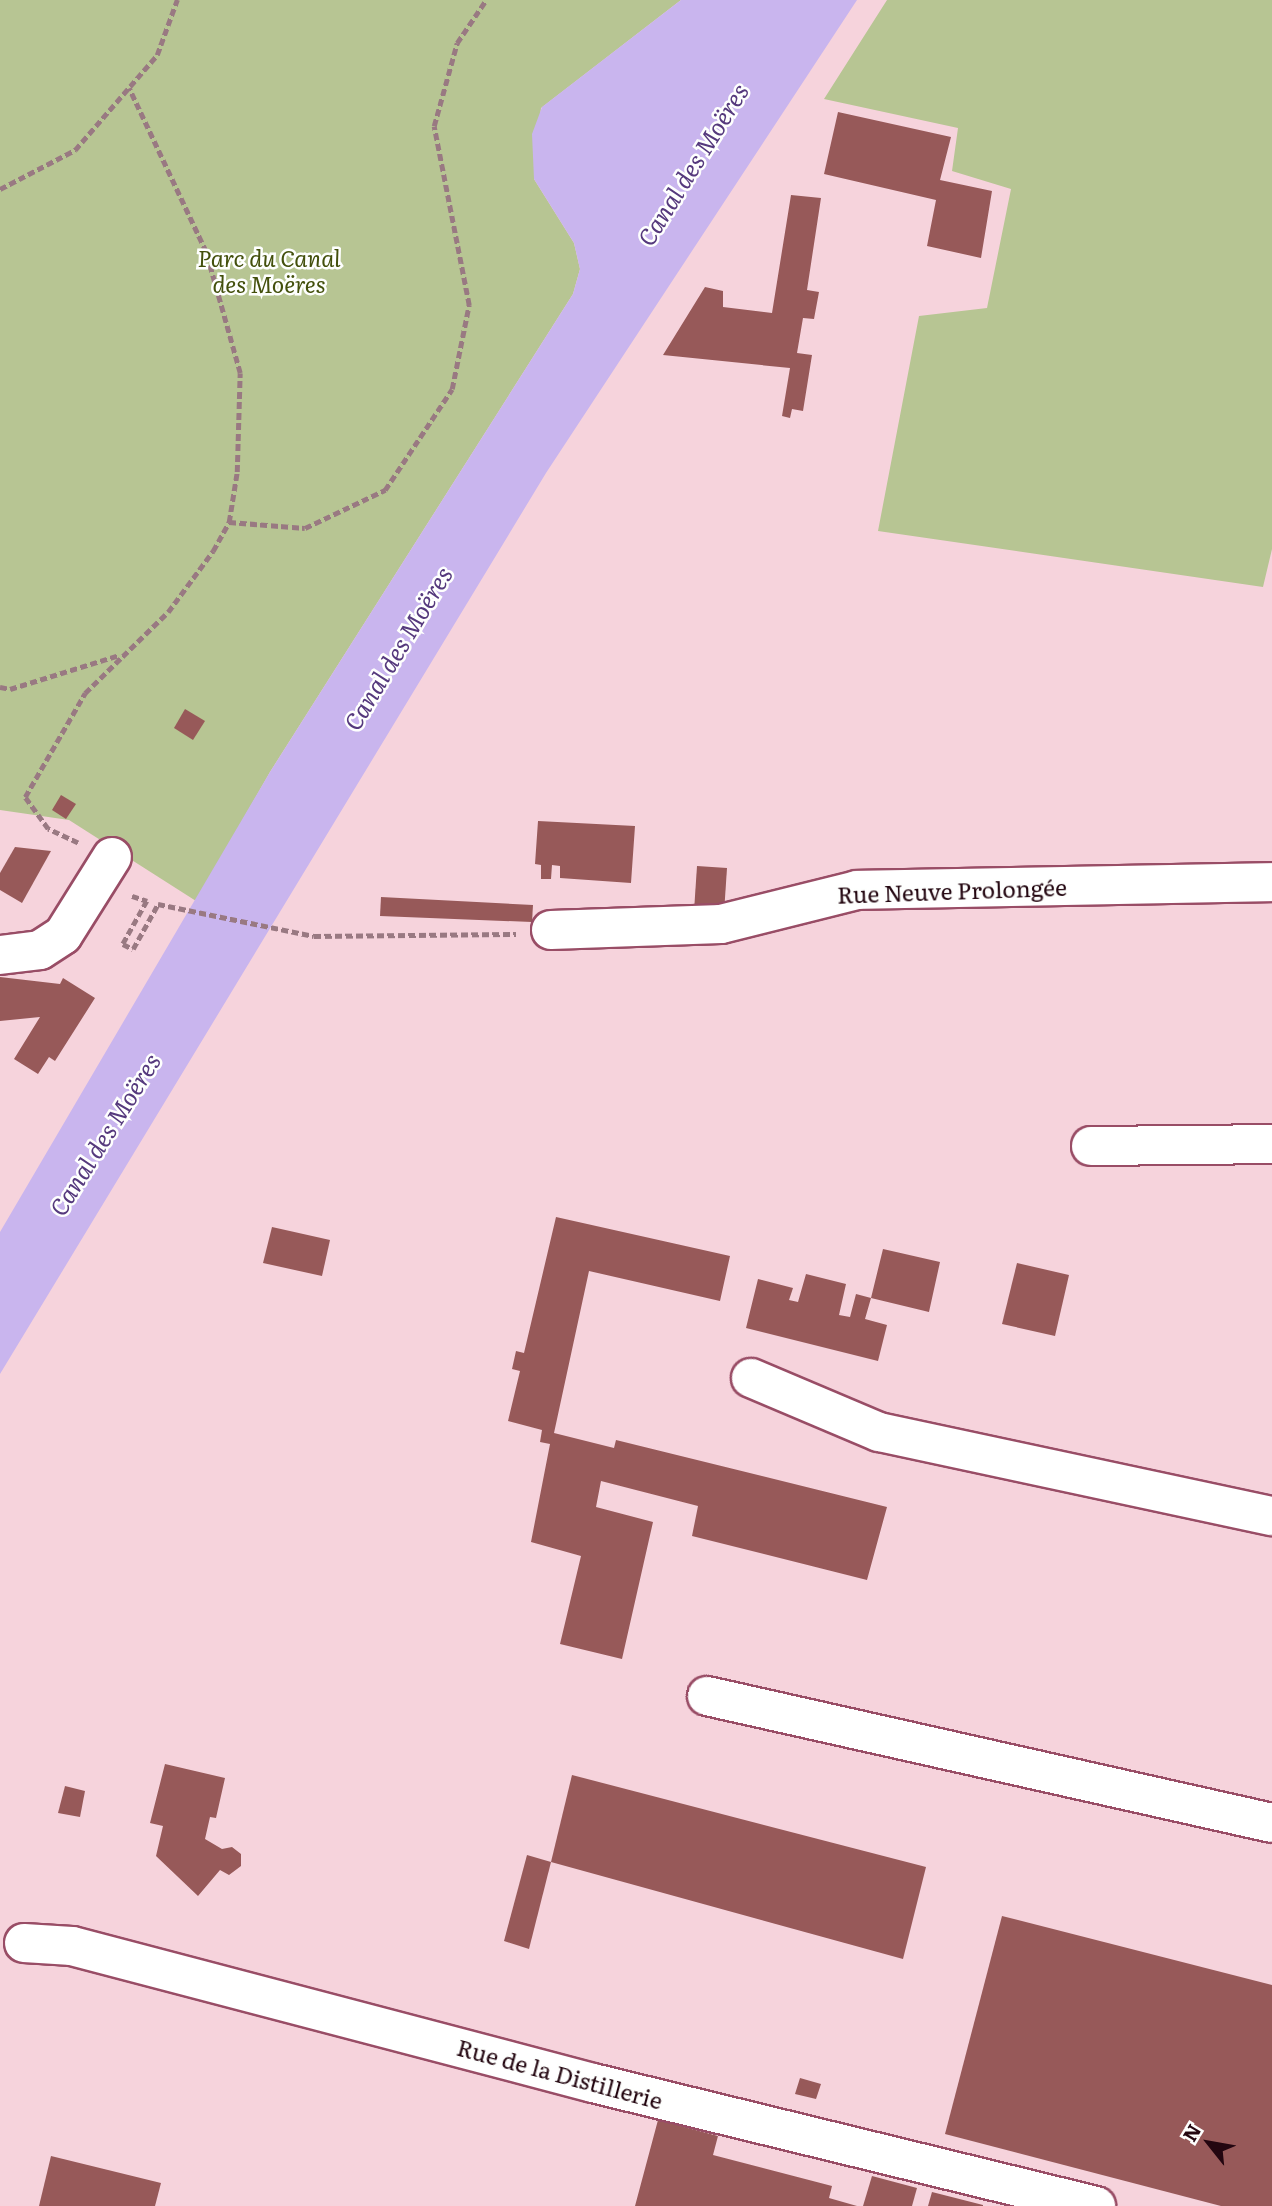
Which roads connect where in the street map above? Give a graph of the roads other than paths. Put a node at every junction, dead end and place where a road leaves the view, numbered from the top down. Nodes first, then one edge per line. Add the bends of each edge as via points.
1 (112, 857) road end
2 (1272, 882) edge
3 (551, 930) dead end
4 (0, 955) edge
5 (1272, 1144) edge
6 (1091, 1146) dead end
7 (751, 1378) dead end
8 (1272, 1516) edge
9 (707, 1696) dead end
10 (1272, 1823) edge
11 (24, 1943) dead end
12 (1096, 2206) edge

1 - 4 street via 62,935 40,950
2 - 3 street, Rue Neuve Prolongée via 857,890 721,924
5 - 6 street
7 - 8 street via 866,1428
9 - 10 street
11 - 12 street, Rue de la Distillerie via 72,1946 593,2083

